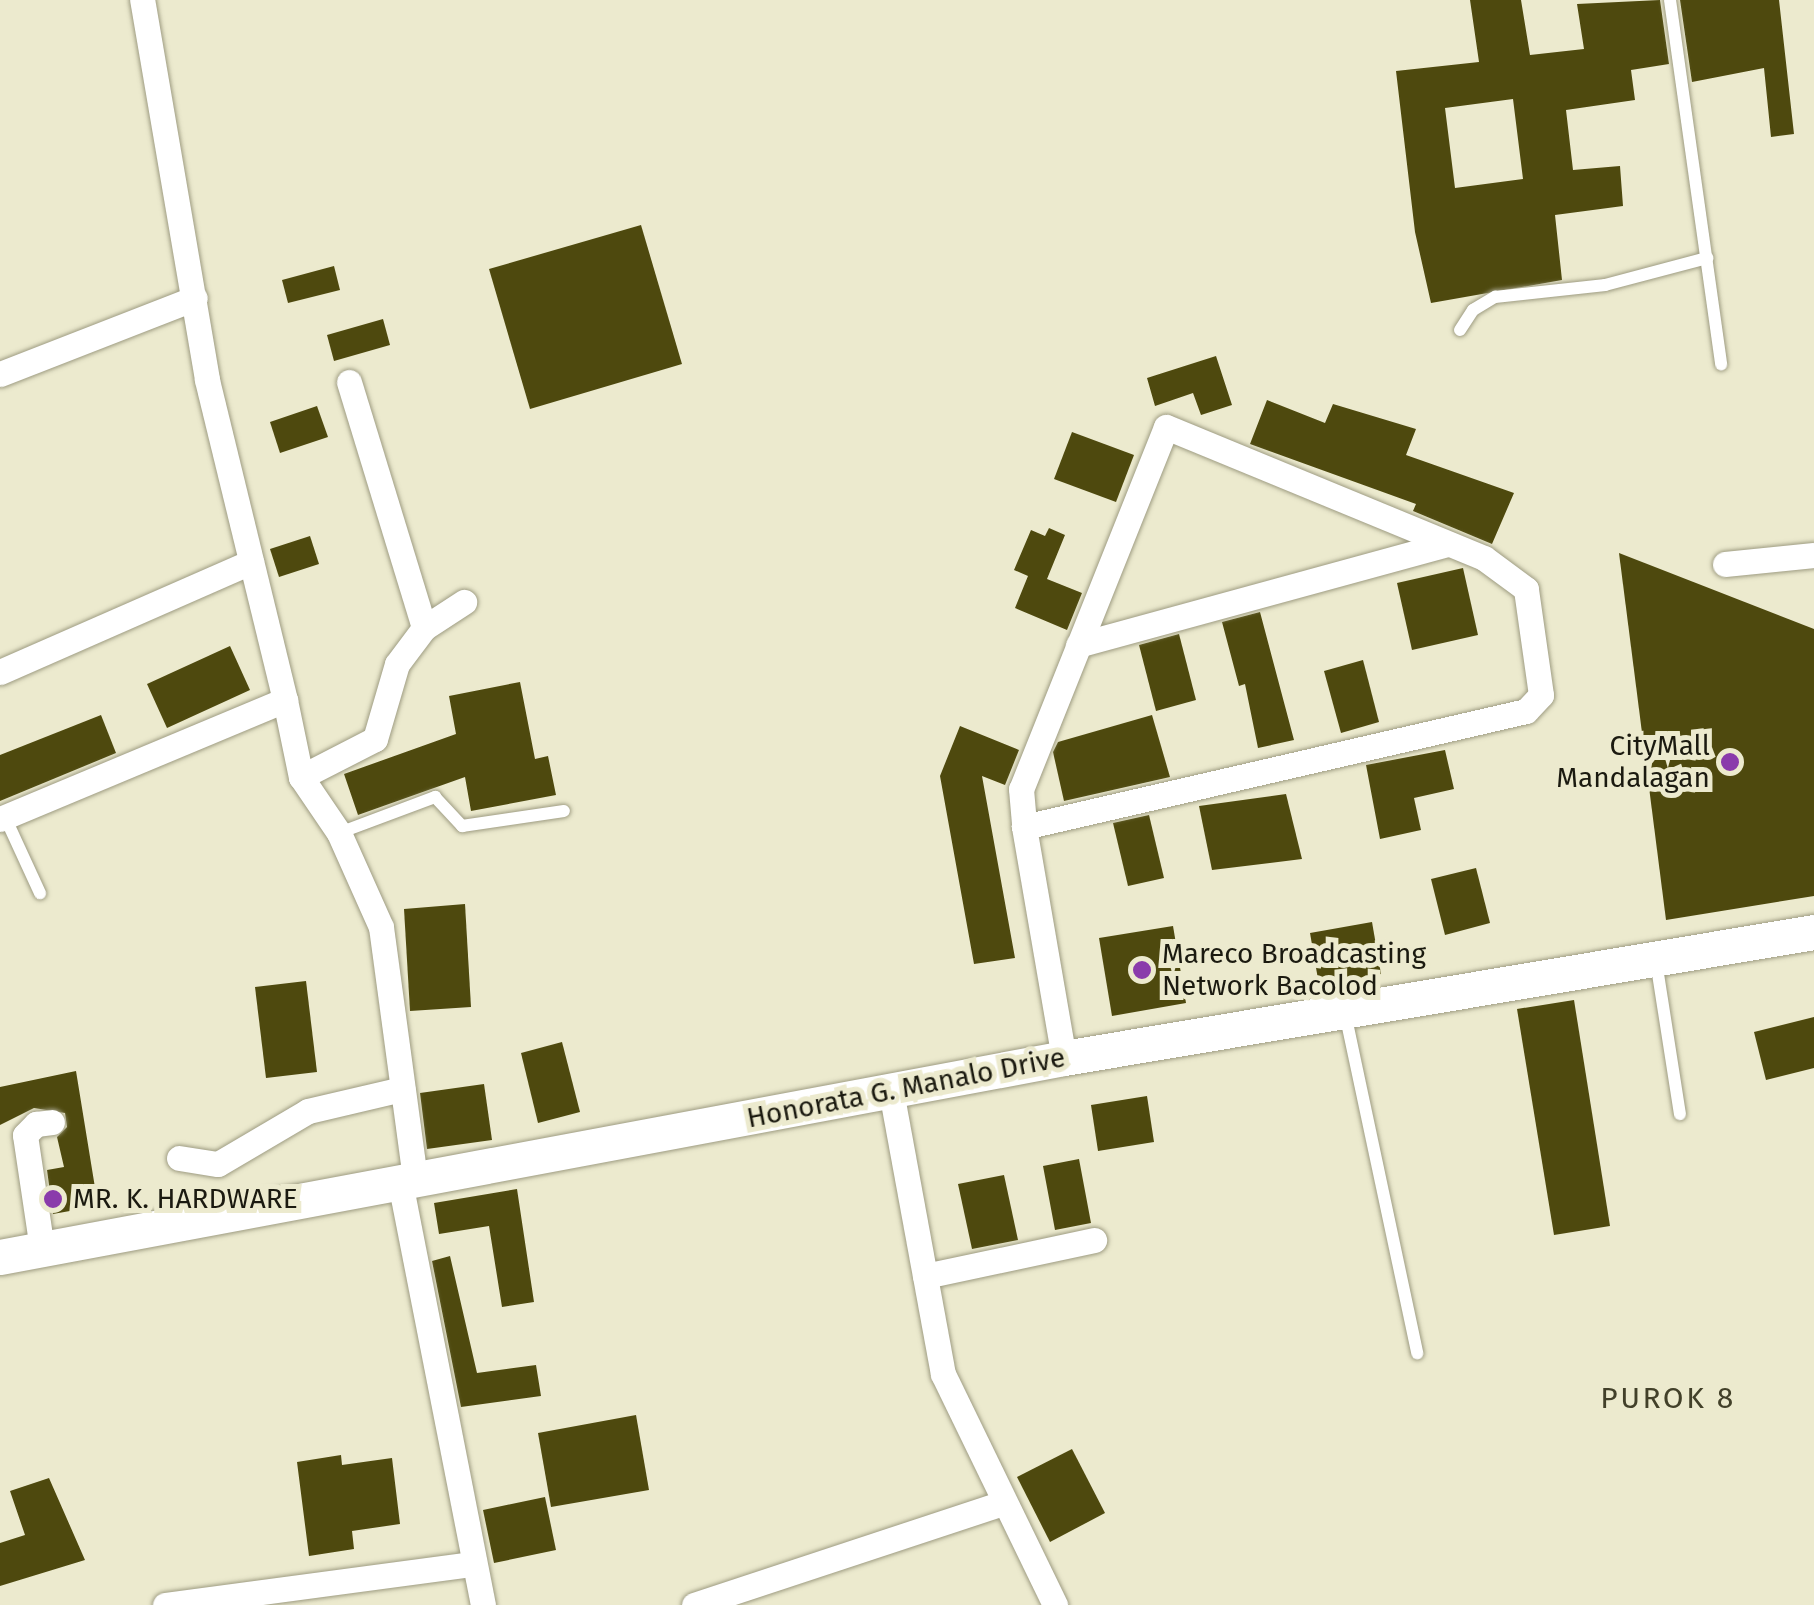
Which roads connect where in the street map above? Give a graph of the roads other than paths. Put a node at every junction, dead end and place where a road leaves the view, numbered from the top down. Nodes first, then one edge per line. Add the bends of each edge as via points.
1 (142, 0) edge
2 (1670, 0) edge
3 (1707, 258) junction
4 (194, 298) junction
5 (1460, 330) dead end
6 (1721, 364) dead end
7 (0, 374) edge
8 (349, 382) dead end
9 (1448, 544) junction
10 (1814, 556) edge
11 (251, 562) junction
12 (1725, 564) dead end
13 (464, 602) dead end
14 (424, 628) junction
15 (1078, 645) junction
16 (0, 672) edge
17 (284, 700) junction
18 (301, 777) junction
19 (564, 811) dead end
20 (3, 818) edge
21 (1024, 827) junction
22 (339, 833) junction
23 (40, 893) dead end
24 (1814, 932) edge
25 (1656, 961) junction
26 (1345, 1013) junction
27 (1064, 1058) junction
28 (402, 1089) junction
29 (891, 1091) junction
30 (1680, 1114) dead end
31 (52, 1122) dead end
32 (179, 1158) dead end
33 (407, 1181) junction
34 (1094, 1240) dead end
35 (42, 1249) junction
36 (0, 1257) edge
37 (926, 1276) junction
38 (1417, 1353) dead end
39 (1004, 1503) junction
40 (471, 1564) junction
41 (239, 1598) edge
42 (166, 1605) edge
43 (484, 1605) edge
44 (694, 1605) edge
45 (1055, 1605) edge

1 - 4 street
2 - 3 lane
3 - 5 lane via 1605,284 1495,297 1473,310
3 - 6 lane
4 - 7 street
4 - 11 street
8 - 14 street
9 - 15 street
9 - 15 street via 1166,428
9 - 21 street via 1503,568 1526,589 1541,694 1532,707
10 - 12 street
11 - 16 street
11 - 17 street
13 - 14 street
14 - 18 street via 397,664 379,734
15 - 21 street via 1021,789
17 - 18 street
17 - 20 street
18 - 22 street
19 - 22 lane via 462,826 435,798
20 - 23 lane
21 - 27 street
22 - 28 street via 381,927
24 - 25 street, Honorata G. Manalo Drive
25 - 26 street, Honorata G. Manalo Drive
25 - 30 lane
26 - 27 street, Honorata G. Manalo Drive
26 - 38 lane
27 - 29 street, Honorata G. Manalo Drive
28 - 32 street via 308,1111 218,1164
28 - 33 street
29 - 33 street, Honorata G. Manalo Drive
29 - 37 street
31 - 35 street via 25,1134
33 - 35 street, Honorata G. Manalo Drive
33 - 40 street
34 - 37 street
35 - 36 street, Honorata G. Manalo Drive
37 - 39 street via 947,1383
39 - 44 street
39 - 45 street
40 - 41 street
40 - 43 street
41 - 42 street

